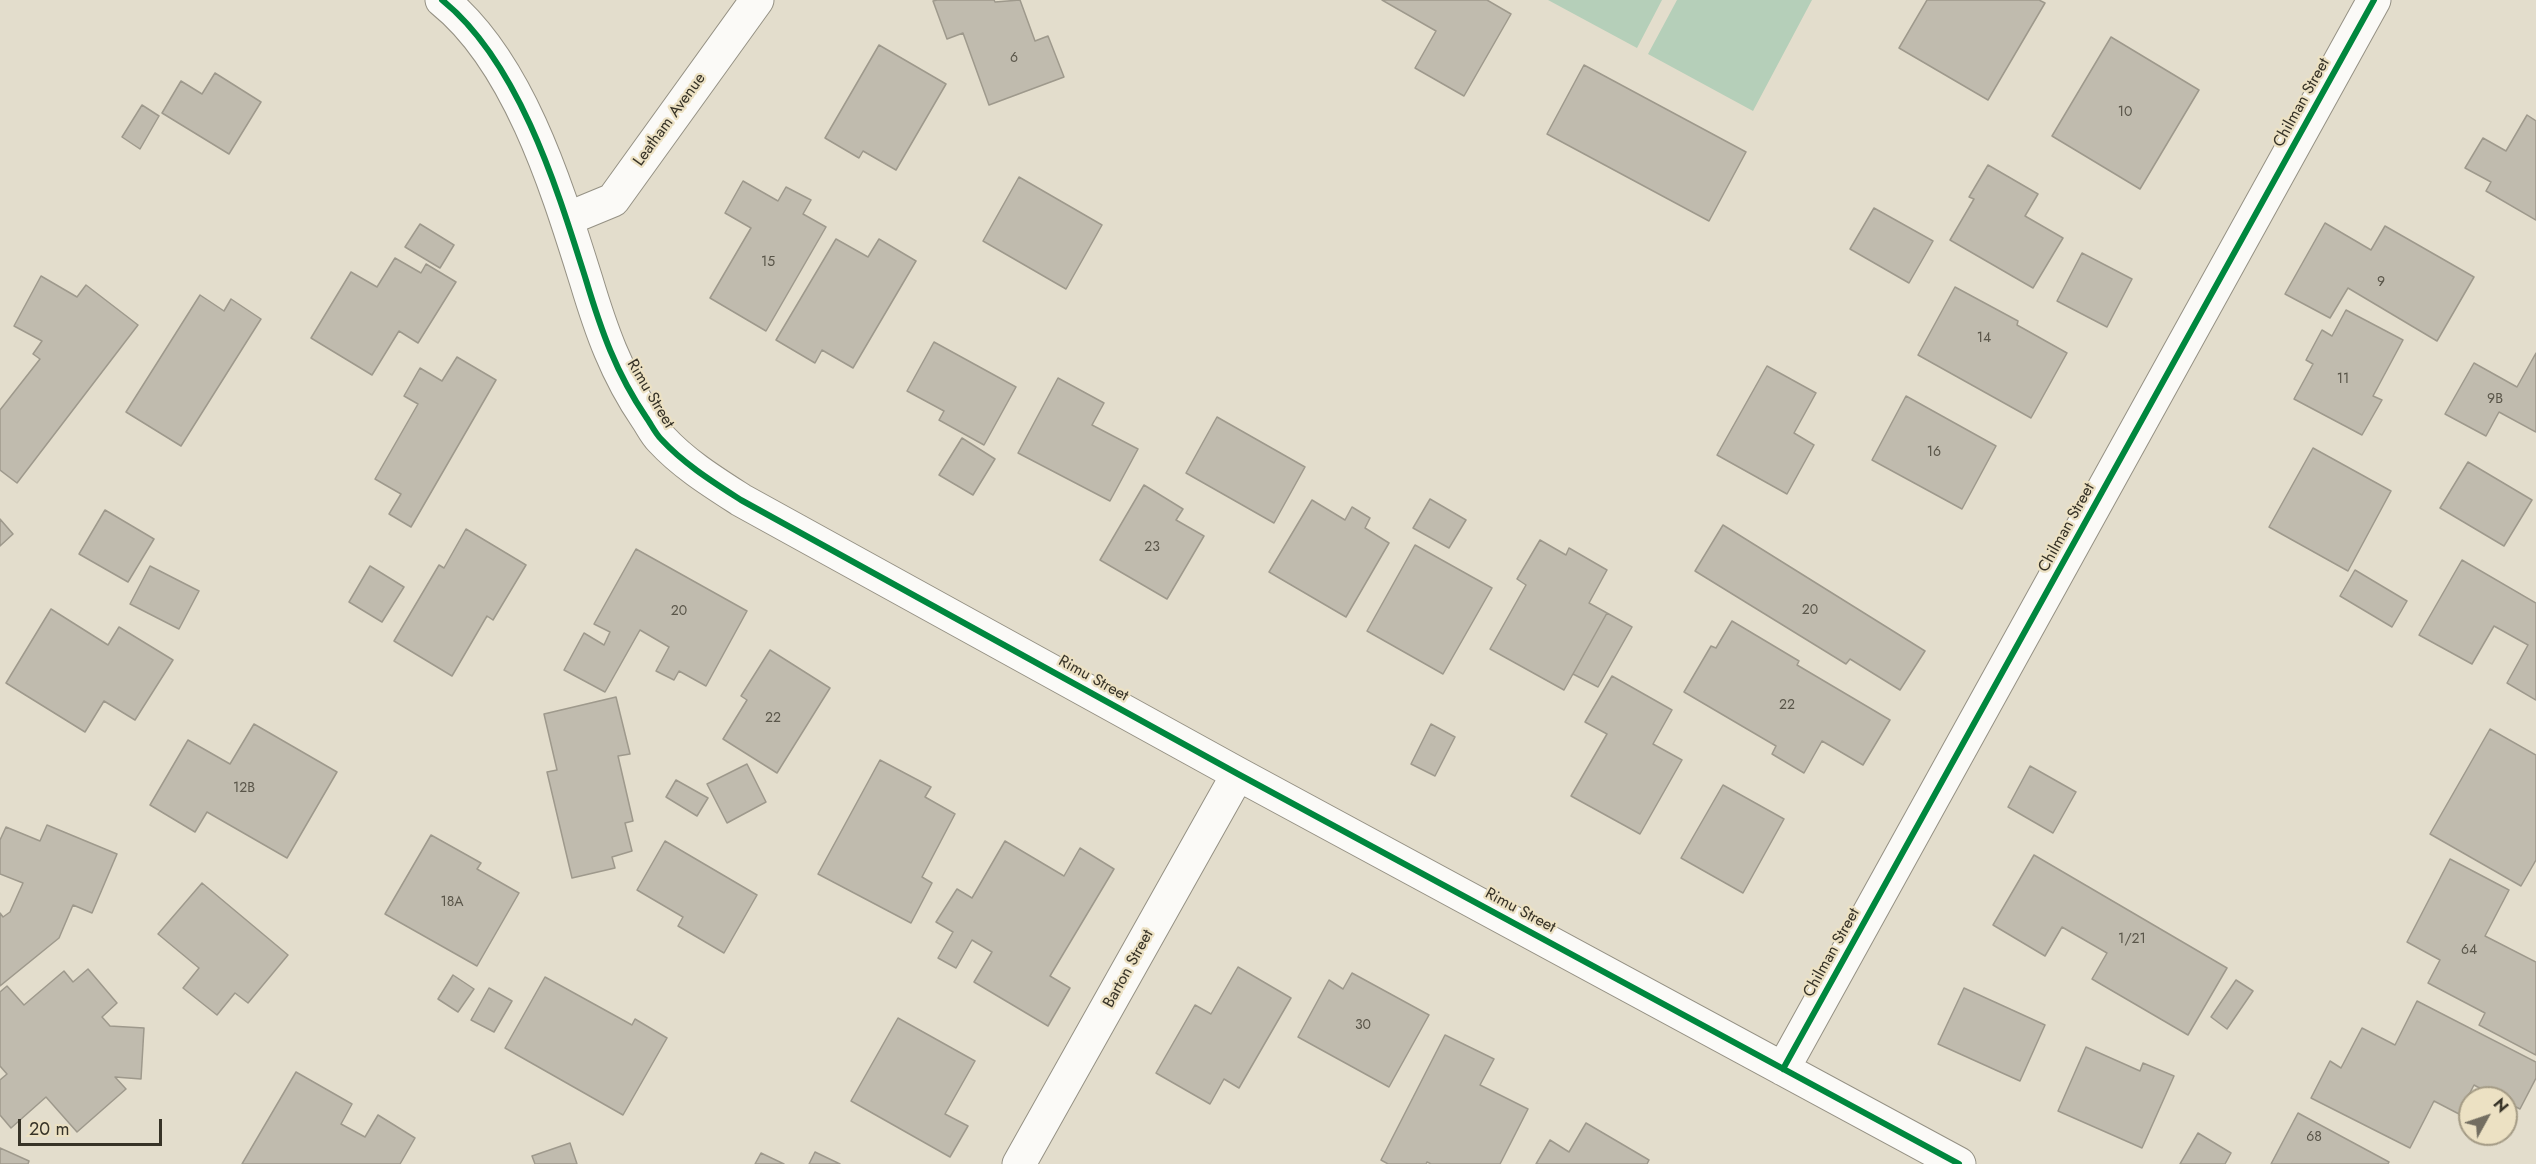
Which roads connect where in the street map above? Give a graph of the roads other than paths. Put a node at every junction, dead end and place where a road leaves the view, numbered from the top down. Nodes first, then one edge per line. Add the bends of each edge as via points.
1 (442, 0) edge
2 (757, 0) edge
3 (2374, 0) edge
4 (567, 219) junction
5 (1238, 774) junction
6 (1783, 1069) junction
7 (1019, 1164) edge
8 (1959, 1164) edge

1 - 4 street, Rimu Street via 494,57 528,122
2 - 4 street, Leatham Avenue via 613,200
3 - 6 street, Chilman Street
4 - 5 street, Rimu Street via 606,344 631,395 661,439 698,471 741,500
5 - 6 street, Rimu Street
5 - 7 street, Barton Street
6 - 8 street, Rimu Street

